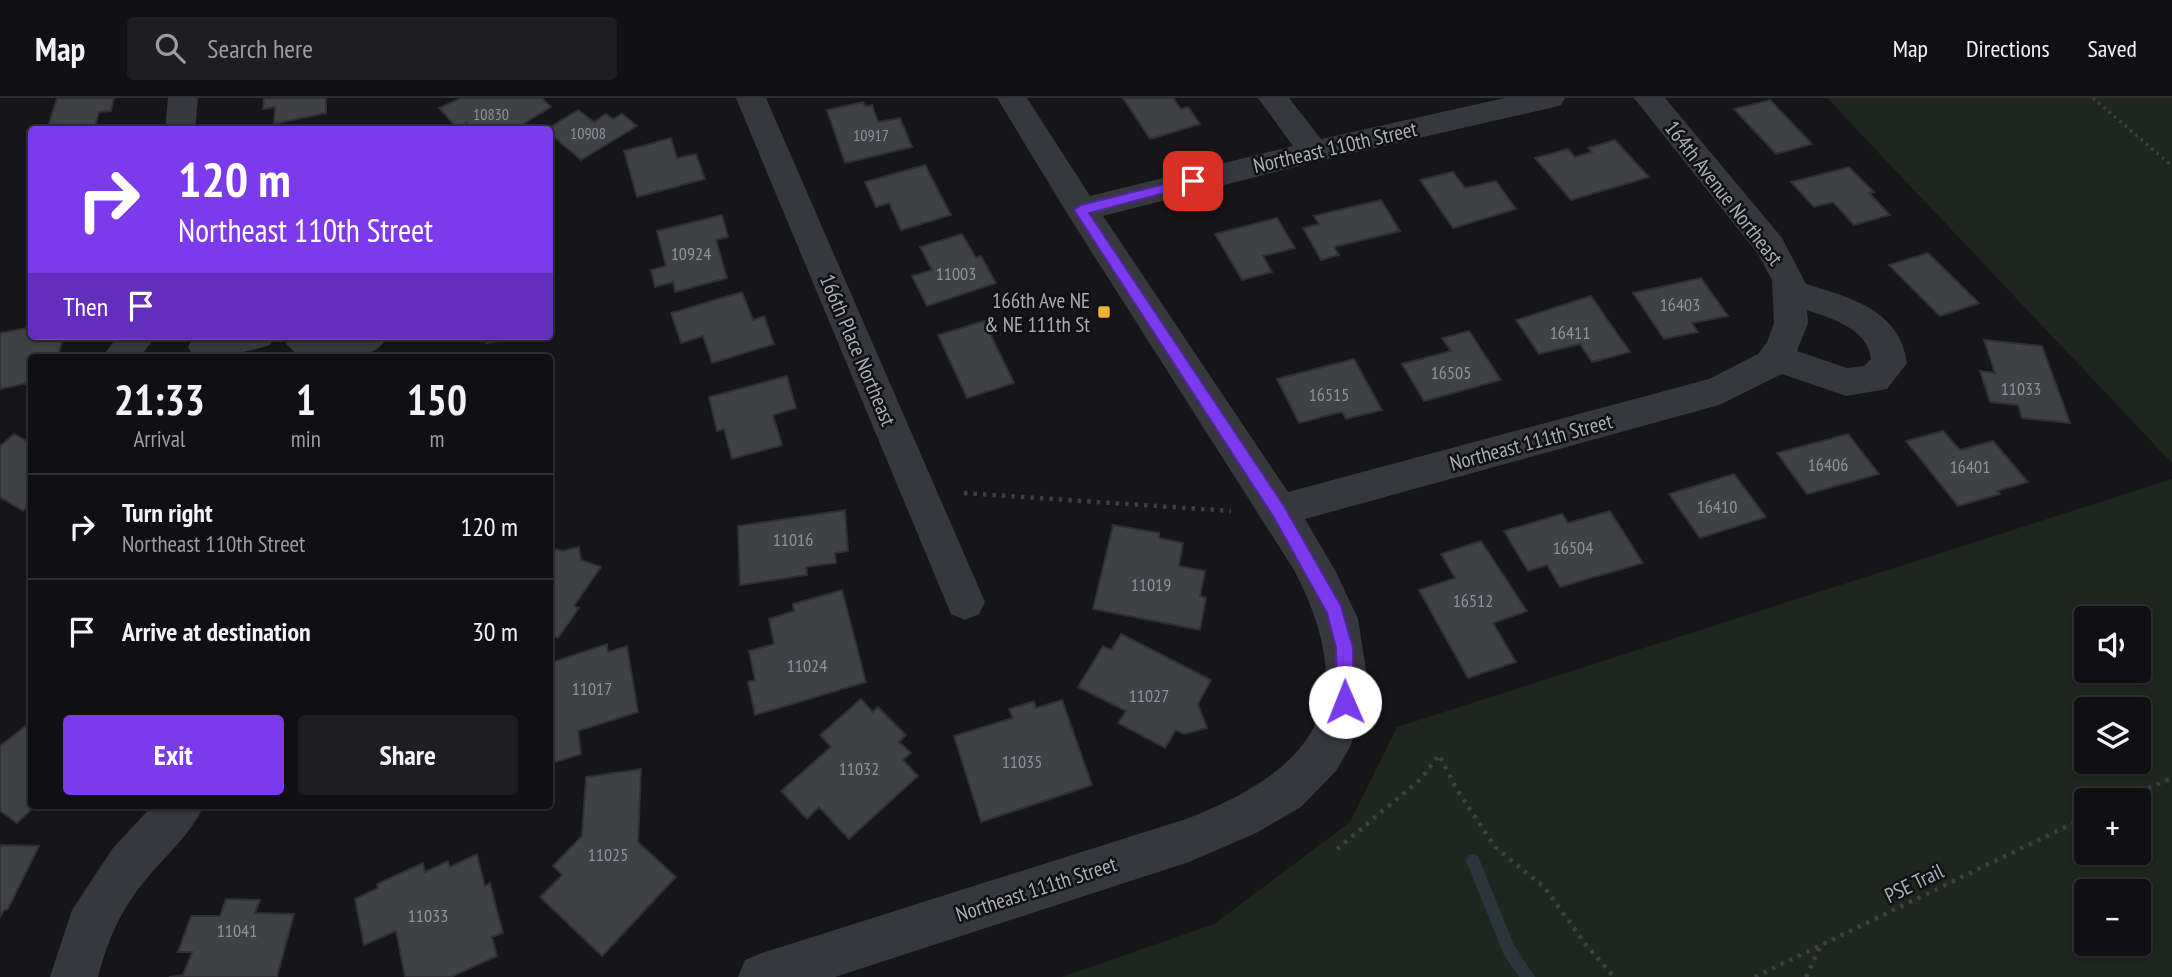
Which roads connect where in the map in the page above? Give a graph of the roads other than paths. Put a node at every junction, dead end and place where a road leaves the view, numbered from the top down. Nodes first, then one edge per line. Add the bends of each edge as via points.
1 (183, 98) edge
2 (751, 98) edge
3 (1012, 98) edge
4 (1273, 98) edge
5 (1550, 98) edge
6 (1648, 98) edge
7 (180, 126) edge
8 (1314, 150) junction
9 (1081, 210) junction
10 (1790, 308) junction
11 (135, 340) edge
12 (238, 340) edge
13 (302, 340) edge
14 (363, 340) edge
15 (203, 347) edge
16 (122, 354) edge
17 (1775, 357) junction
18 (1278, 511) junction
19 (965, 602) dead end
20 (178, 809) edge
21 (74, 977) edge
22 (762, 977) edge

1 - 7 street
2 - 19 street, 166th Place Northeast
3 - 9 street
4 - 8 street
5 - 8 street, Northeast 110th Street
6 - 10 street, 164th Avenue Northeast via 1770,246 1789,280
8 - 9 street, Northeast 110th Street
9 - 18 street
10 - 17 street, Northeast 111th Street
10 - 17 street, 164th Avenue Northeast via 1857,316 1886,343 1889,363 1874,379 1846,382
11 - 16 street
12 - 15 street
13 - 14 street via 307,346 334,351
17 - 18 street, Northeast 111th Street via 1745,380 1719,391
18 - 22 street, Northeast 111th Street via 1335,611 1345,648 1345,702 1328,746 1302,782 1254,814 1189,841
20 - 21 street via 129,864 88,926

